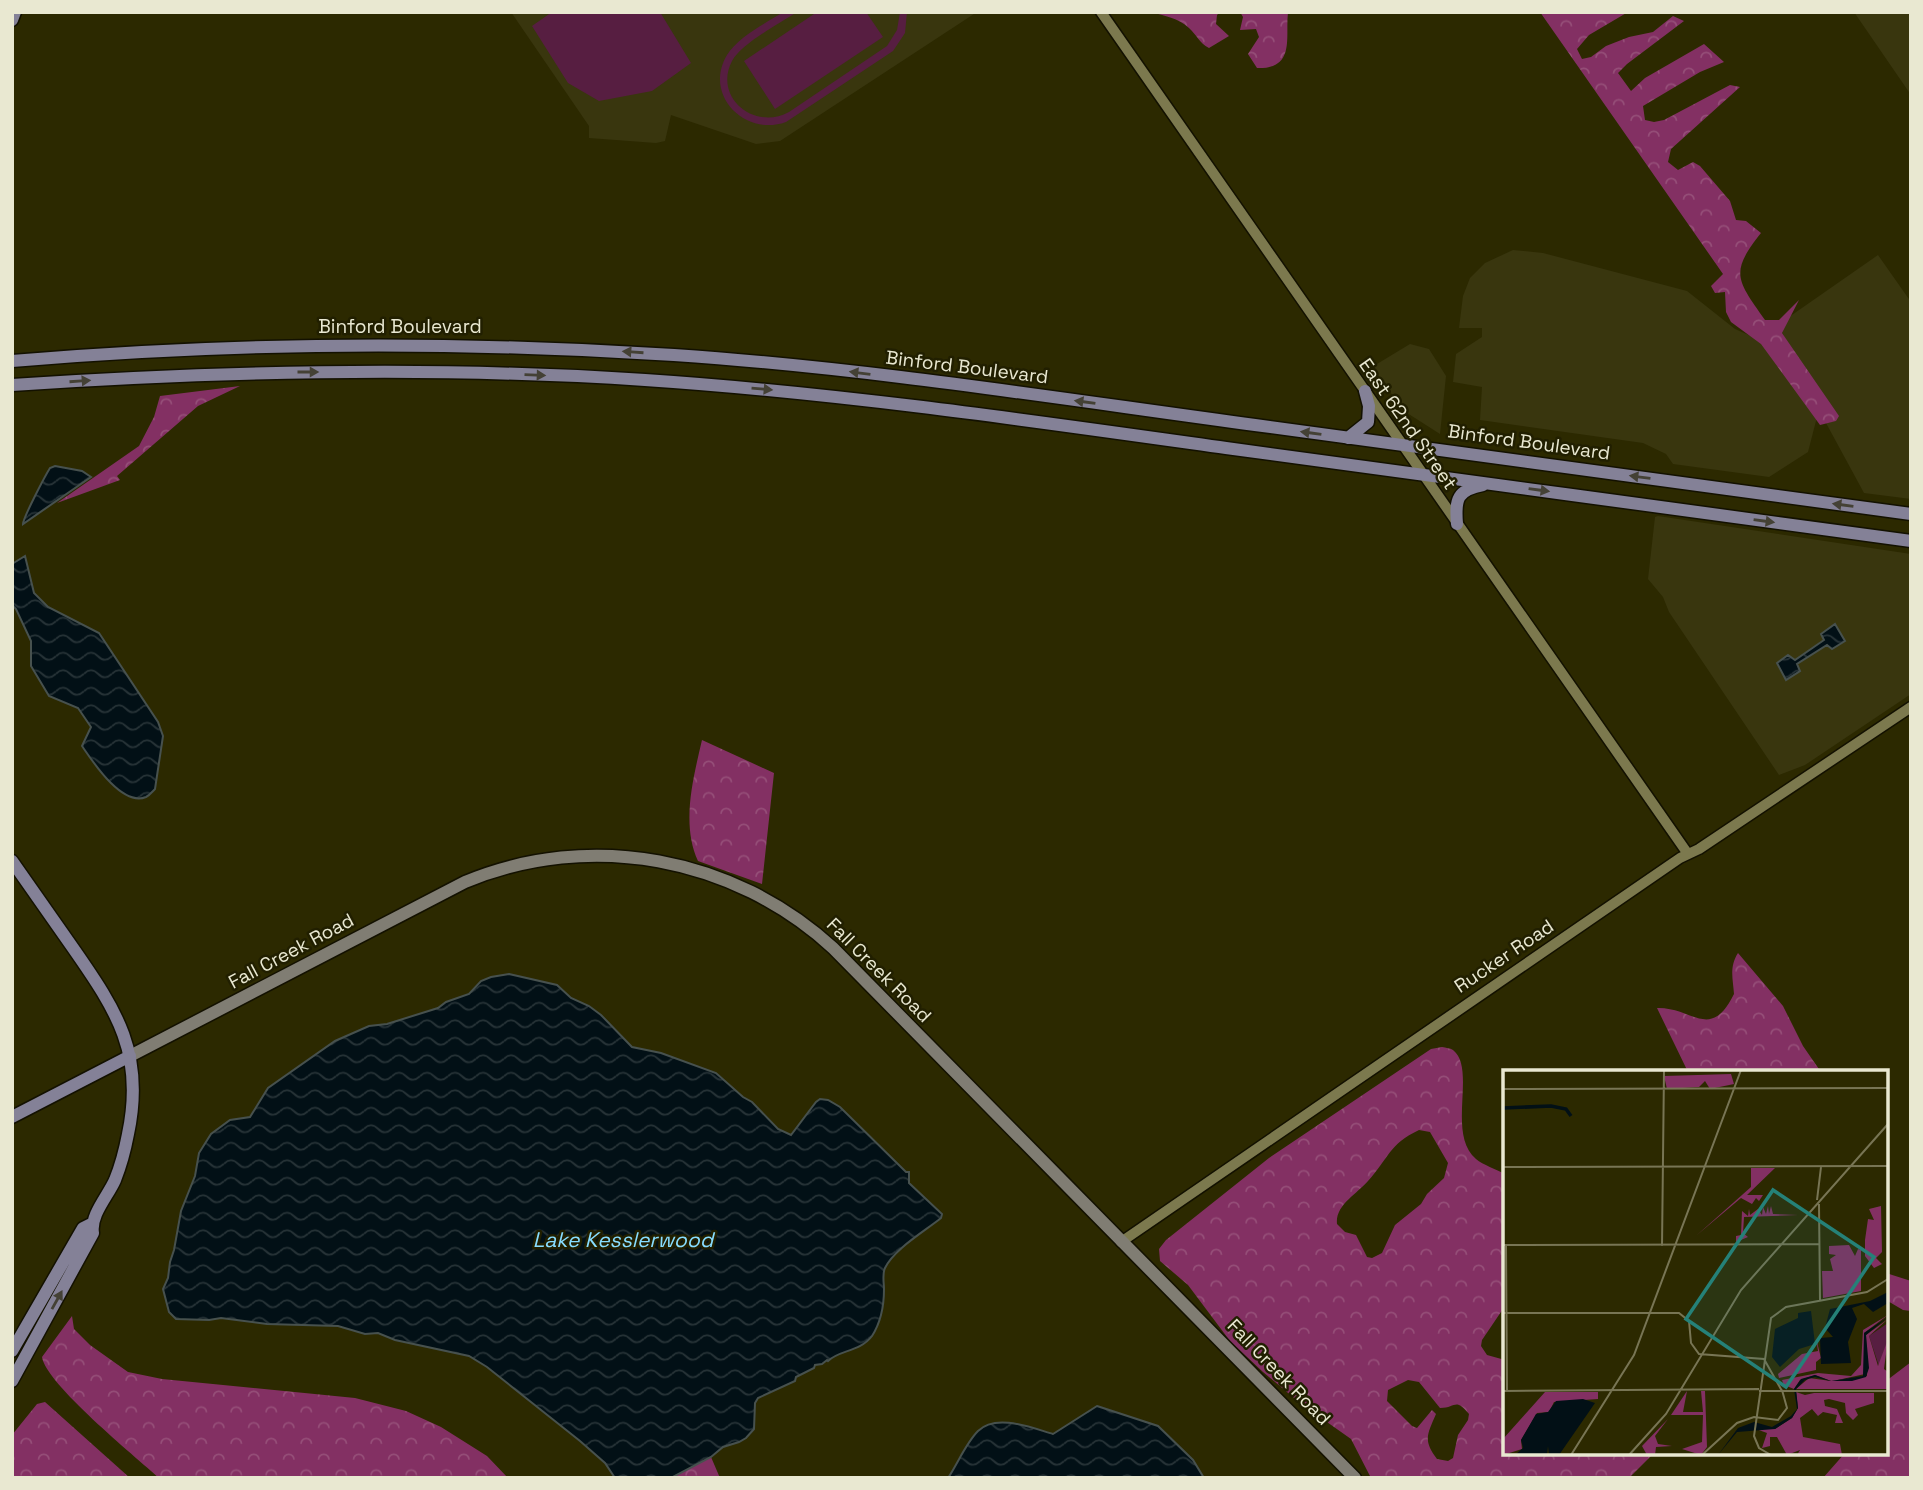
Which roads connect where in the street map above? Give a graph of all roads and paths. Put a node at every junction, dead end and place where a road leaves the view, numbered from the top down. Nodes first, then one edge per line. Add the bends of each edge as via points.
1 (16, 12) edge
2 (1101, 12) edge
3 (12, 20) edge
4 (12, 360) edge
5 (12, 385) edge
6 (1365, 391) junction
7 (1348, 438) junction
8 (1402, 445) junction
9 (1423, 475) junction
10 (1494, 484) junction
11 (1911, 514) edge
12 (1457, 524) junction
13 (1911, 541) edge
14 (1911, 707) edge
15 (1688, 855) junction
16 (12, 861) edge
17 (130, 1056) junction
18 (12, 1117) edge
19 (92, 1224) junction
20 (1121, 1242) junction
21 (12, 1350) edge
22 (12, 1381) edge
23 (1355, 1478) edge

1 - 3 main road
2 - 6 street, East 62nd Street
7 -> 4 main road, Binford Boulevard via 882,375 638,353 352,344
5 -> 9 main road via 155,376 355,372 649,380 913,405
6 - 7 main road via 1368,422
6 - 8 street, East 62nd Street
7 - 8 main road, Binford Boulevard
8 - 9 street, East 62nd Street
11 -> 8 main road, Binford Boulevard
9 - 10 main road
9 - 12 street, East 62nd Street
10 - 12 main road via 1469,488 1459,496
10 -> 13 main road
12 - 15 street, East 62nd Street
14 - 15 street, Rucker Road
15 - 20 street, Rucker Road
16 - 17 main road via 107,997
17 - 18 main road
17 - 19 main road via 134,1094 126,1147
17 - 20 main road, Fall Creek Road via 465,881 515,865 563,857 652,860 744,887 817,933
19 - 21 main road via 83,1228
22 -> 19 main road via 93,1233
20 - 23 main road, Fall Creek Road

